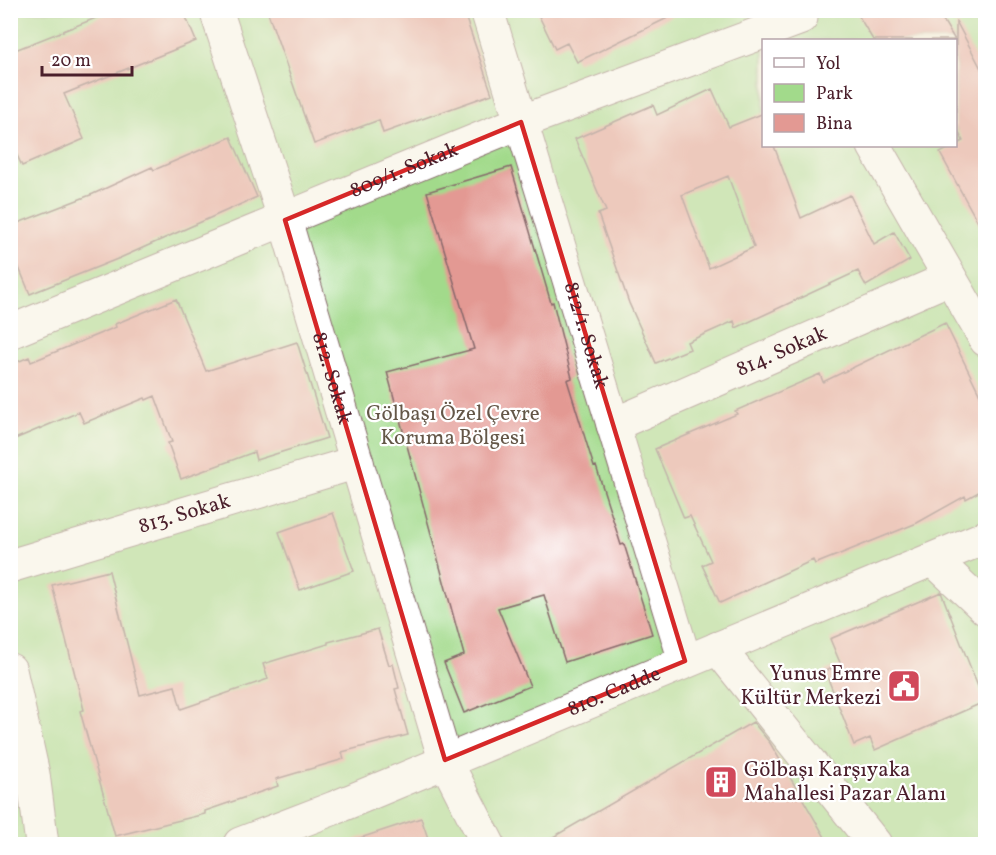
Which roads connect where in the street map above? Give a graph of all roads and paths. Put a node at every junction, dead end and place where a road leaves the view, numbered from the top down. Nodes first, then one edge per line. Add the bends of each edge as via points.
1 (216, 10) edge
2 (487, 10) edge
3 (804, 23) edge
4 (521, 122) junction
5 (875, 147) edge
6 (285, 220) junction
7 (950, 278) junction
8 (10, 332) edge
9 (986, 340) edge
10 (613, 425) junction
11 (357, 462) junction
12 (986, 537) edge
13 (934, 560) junction
14 (10, 566) edge
15 (986, 609) edge
16 (718, 648) junction
17 (685, 661) junction
18 (10, 670) edge
19 (445, 760) junction
20 (42, 844) edge
21 (240, 844) edge
22 (488, 844) edge
23 (875, 844) edge

1 - 6 street, 812. Sokak
2 - 4 street, 812/1. Sokak
3 - 4 street, 809/1. Sokak
4 - 6 street, 809/1. Sokak
4 - 10 street, 812/1. Sokak
5 - 7 street
6 - 8 street, 809/1. Sokak
6 - 11 street, 812. Sokak
7 - 9 street
7 - 10 street, 814. Sokak
10 - 17 street, 812/1. Sokak
11 - 14 street, 813. Sokak
11 - 19 street, 812. Sokak
12 - 13 street, 810. Cadde
13 - 15 street
13 - 16 street, 810. Cadde
16 - 17 street, 810. Cadde
16 - 23 street
17 - 19 street, 810. Cadde
18 - 20 street via 33,774
19 - 21 street, 810. Cadde
19 - 22 street, 812. Sokak

